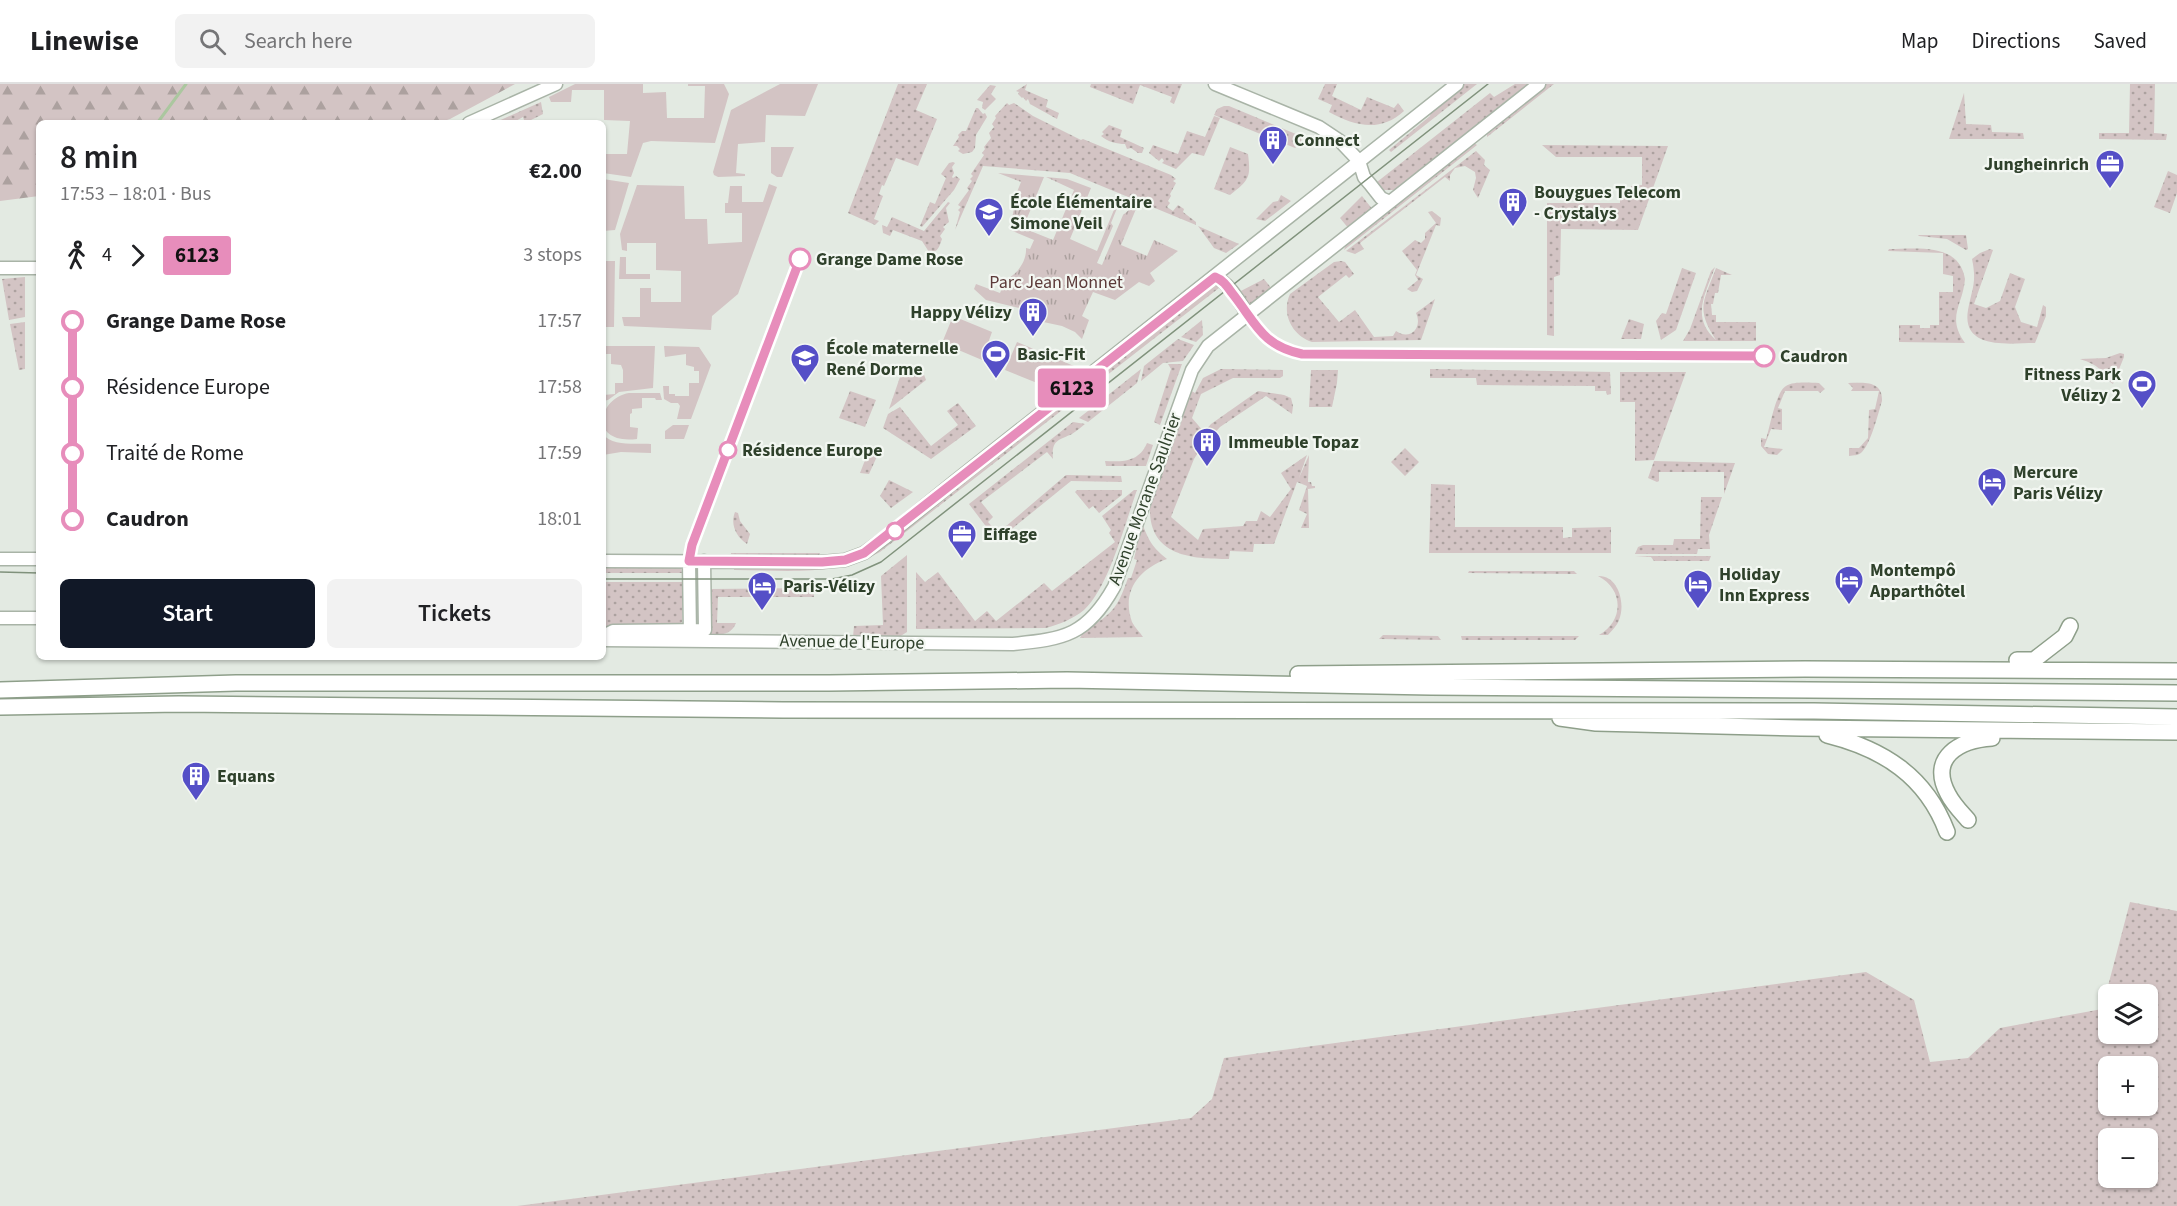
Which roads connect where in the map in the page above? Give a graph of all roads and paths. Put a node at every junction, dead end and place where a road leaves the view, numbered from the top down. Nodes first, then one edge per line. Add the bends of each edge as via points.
1 (556, 84) edge
2 (1215, 84) edge
3 (1457, 84) edge
4 (1539, 84) edge
5 (476, 120) edge
6 (1359, 161) junction
7 (1390, 202) junction
8 (0, 268) edge
9 (36, 268) edge
10 (1215, 277) junction
11 (1248, 315) junction
12 (0, 559) edge
13 (36, 559) edge
14 (606, 561) edge
15 (689, 561) junction
16 (704, 561) junction
17 (0, 618) edge
18 (36, 618) edge
19 (2070, 626) dead end
20 (606, 634) edge
21 (690, 636) junction
22 (606, 640) edge
23 (1013, 644) joint
24 (1700, 670) junction
25 (2172, 671) edge
26 (1199, 682) junction
27 (0, 690) edge
28 (2177, 693) edge
29 (0, 707) edge
30 (1497, 710) junction
31 (2177, 717) edge
32 (1801, 728) junction
33 (2087, 732) junction
34 (2177, 732) edge
35 (1968, 820) dead end
36 (1947, 832) dead end

1 - 5 main road
2 - 6 main road via 1319,127
3 - 6 main road
4 - 7 main road, Avenue Morane Saulnier
6 - 7 main road via 1364,177
6 - 10 main road
7 - 11 main road, Avenue Morane Saulnier
8 - 9 main road
10 - 11 main road via 1227,286
10 - 16 main road via 864,553 845,560
11 - 23 main road, Avenue Morane Saulnier via 1208,346 1192,370 1105,603 1072,633 1051,640
12 - 13 main road
14 - 15 main road
15 - 16 main road
15 - 21 main road
16 - 21 main road via 705,630
17 - 18 main road
19 - 24 highway via 2065,636 2034,660 1728,661
20 - 21 main road, Avenue de l'Europe via 613,631
21 - 22 main road, Avenue de l'Europe
21 - 23 main road, Avenue de l'Europe
24 - 25 highway
24 - 26 highway via 1268,675
26 - 27 highway via 247,683
26 - 28 highway via 1443,688
29 - 30 highway via 179,704 772,710
30 - 31 highway
30 - 32 highway via 1596,723
32 - 33 highway
32 - 36 highway via 1847,740 1883,755 1903,769 1926,791
33 - 34 highway
33 - 35 highway via 1986,739 1956,747 1945,760 1942,779

